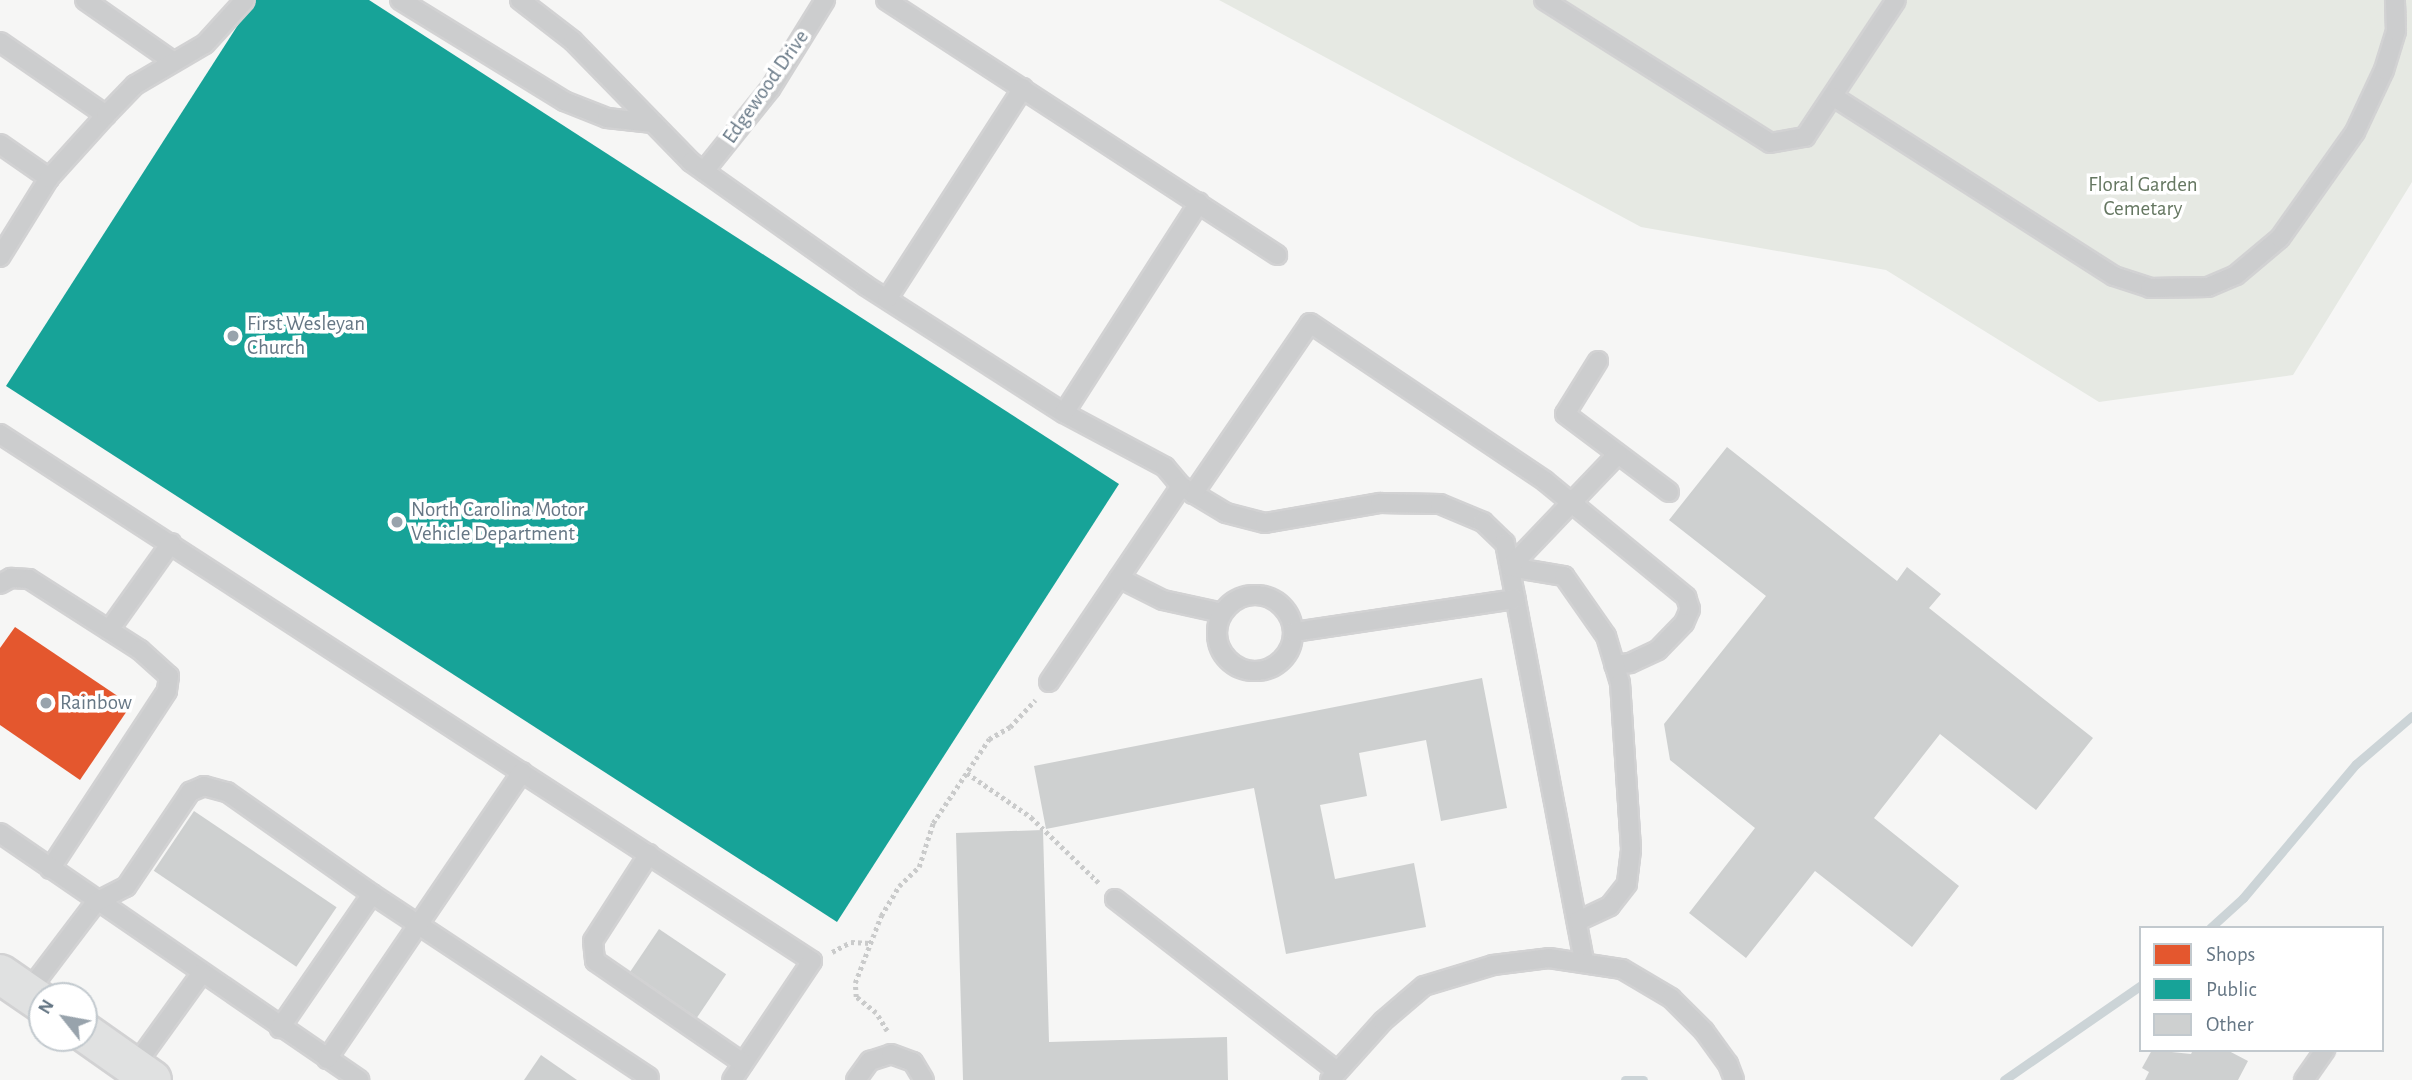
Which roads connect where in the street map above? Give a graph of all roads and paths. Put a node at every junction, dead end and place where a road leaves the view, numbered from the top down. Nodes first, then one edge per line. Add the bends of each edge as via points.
1 (85, 0) edge
2 (400, 0) edge
3 (520, 0) edge
4 (825, 0) edge
5 (886, 0) edge
6 (1544, 0) edge
7 (1896, 0) edge
8 (2395, 0) edge
9 (236, 3) edge
10 (0, 42) edge
11 (174, 62) junction
12 (1023, 88) junction
13 (1834, 97) junction
14 (106, 116) junction
15 (653, 123) junction
16 (0, 144) edge
17 (704, 171) junction
18 (49, 178) junction
19 (1199, 202) junction
20 (3, 248) edge
21 (1277, 255) dead end
22 (887, 299) junction
23 (1598, 361) dead end
24 (1064, 413) junction
25 (0, 434) edge
26 (1618, 454) junction
27 (1187, 490) junction
28 (1669, 492) dead end
29 (1574, 504) junction
30 (171, 543) junction
31 (1510, 567) junction
32 (1119, 578) junction
33 (0, 584) edge
34 (1516, 599) junction
35 (1222, 613) junction
36 (109, 630) junction
37 (1294, 632) junction
38 (1614, 665) junction
39 (1049, 682) joint
40 (522, 772) junction
41 (967, 773) junction
42 (0, 833) edge
43 (649, 854) junction
44 (50, 869) junction
45 (372, 894) junction
46 (1115, 899) joint
47 (96, 902) junction
48 (1578, 921) junction
49 (416, 923) junction
50 (871, 943) junction
51 (813, 961) junction
52 (1584, 963) junction
53 (201, 974) junction
54 (23, 990) edge
55 (280, 1028) junction
56 (98, 1042) edge
57 (2324, 1052) edge
58 (891, 1054) junction
59 (327, 1059) junction
60 (743, 1063) junction
61 (143, 1073) edge
62 (1334, 1076) edge
63 (650, 1079) edge
64 (359, 1080) edge
65 (732, 1080) edge
66 (856, 1080) edge
67 (924, 1080) edge
68 (1734, 1080) edge
69 (2304, 1080) edge

1 - 11 lane
2 - 15 lane via 564,101 607,118
3 - 15 lane via 573,41
4 - 17 lane, Edgewood Drive via 770,89
5 - 12 lane
6 - 13 lane via 1770,143 1805,136
7 - 13 lane
8 - 13 lane via 2396,31 2384,70 2355,132 2280,238 2236,275 2208,287 2150,288 2114,276
9 - 11 lane via 205,44
10 - 14 lane
11 - 14 lane via 135,85
12 - 19 lane
12 - 22 lane
14 - 18 lane
15 - 17 lane
16 - 18 lane
17 - 22 lane
18 - 20 lane
19 - 21 lane
19 - 24 lane
22 - 24 lane
23 - 26 lane via 1564,414
24 - 27 lane via 1165,467
25 - 30 lane
26 - 28 lane
26 - 29 lane
27 - 29 lane via 1310,323
27 - 31 lane via 1226,513 1265,523 1380,503 1440,504 1483,522 1505,543
27 - 32 lane
29 - 31 lane
29 - 38 lane via 1686,597 1690,608 1684,623 1658,650
30 - 36 lane
30 - 40 lane
31 - 34 lane
31 - 38 lane via 1564,576 1606,636
32 - 35 lane via 1163,600
32 - 39 lane
33 - 36 lane via 11,578 29,579
34 - 37 lane
34 - 48 lane
35 - 37 lane via 1240,597 1265,595 1285,608
35 - 37 lane via 1216,637 1220,650 1239,668 1251,671 1276,665 1286,656
36 - 44 lane via 169,676 167,691
38 - 48 lane via 1631,850 1627,884 1610,906
39 - 41 path via 1010,727 989,739
40 - 43 lane
40 - 49 lane
41 - 46 path via 1031,817
41 - 50 path via 933,823 927,851 899,886
42 - 44 lane
43 - 51 lane
43 - 60 lane via 593,941 595,961
44 - 47 lane
45 - 47 lane via 227,792 204,786 190,792 126,887
45 - 49 lane
45 - 55 lane
46 - 62 lane
47 - 53 lane
47 - 54 lane
48 - 52 lane
49 - 59 lane
49 - 63 lane
50 - 51 path via 851,942
50 - 58 path via 855,983 856,997 876,1013 888,1033
51 - 60 lane
52 - 62 lane via 1549,958 1493,965 1424,986 1383,1021
52 - 68 lane via 1622,969 1671,998 1728,1063
53 - 55 lane
53 - 61 lane
55 - 59 lane
56 - 61 main road
57 - 69 lane
58 - 66 lane via 870,1061
58 - 67 lane via 913,1062
59 - 64 lane
60 - 65 lane

